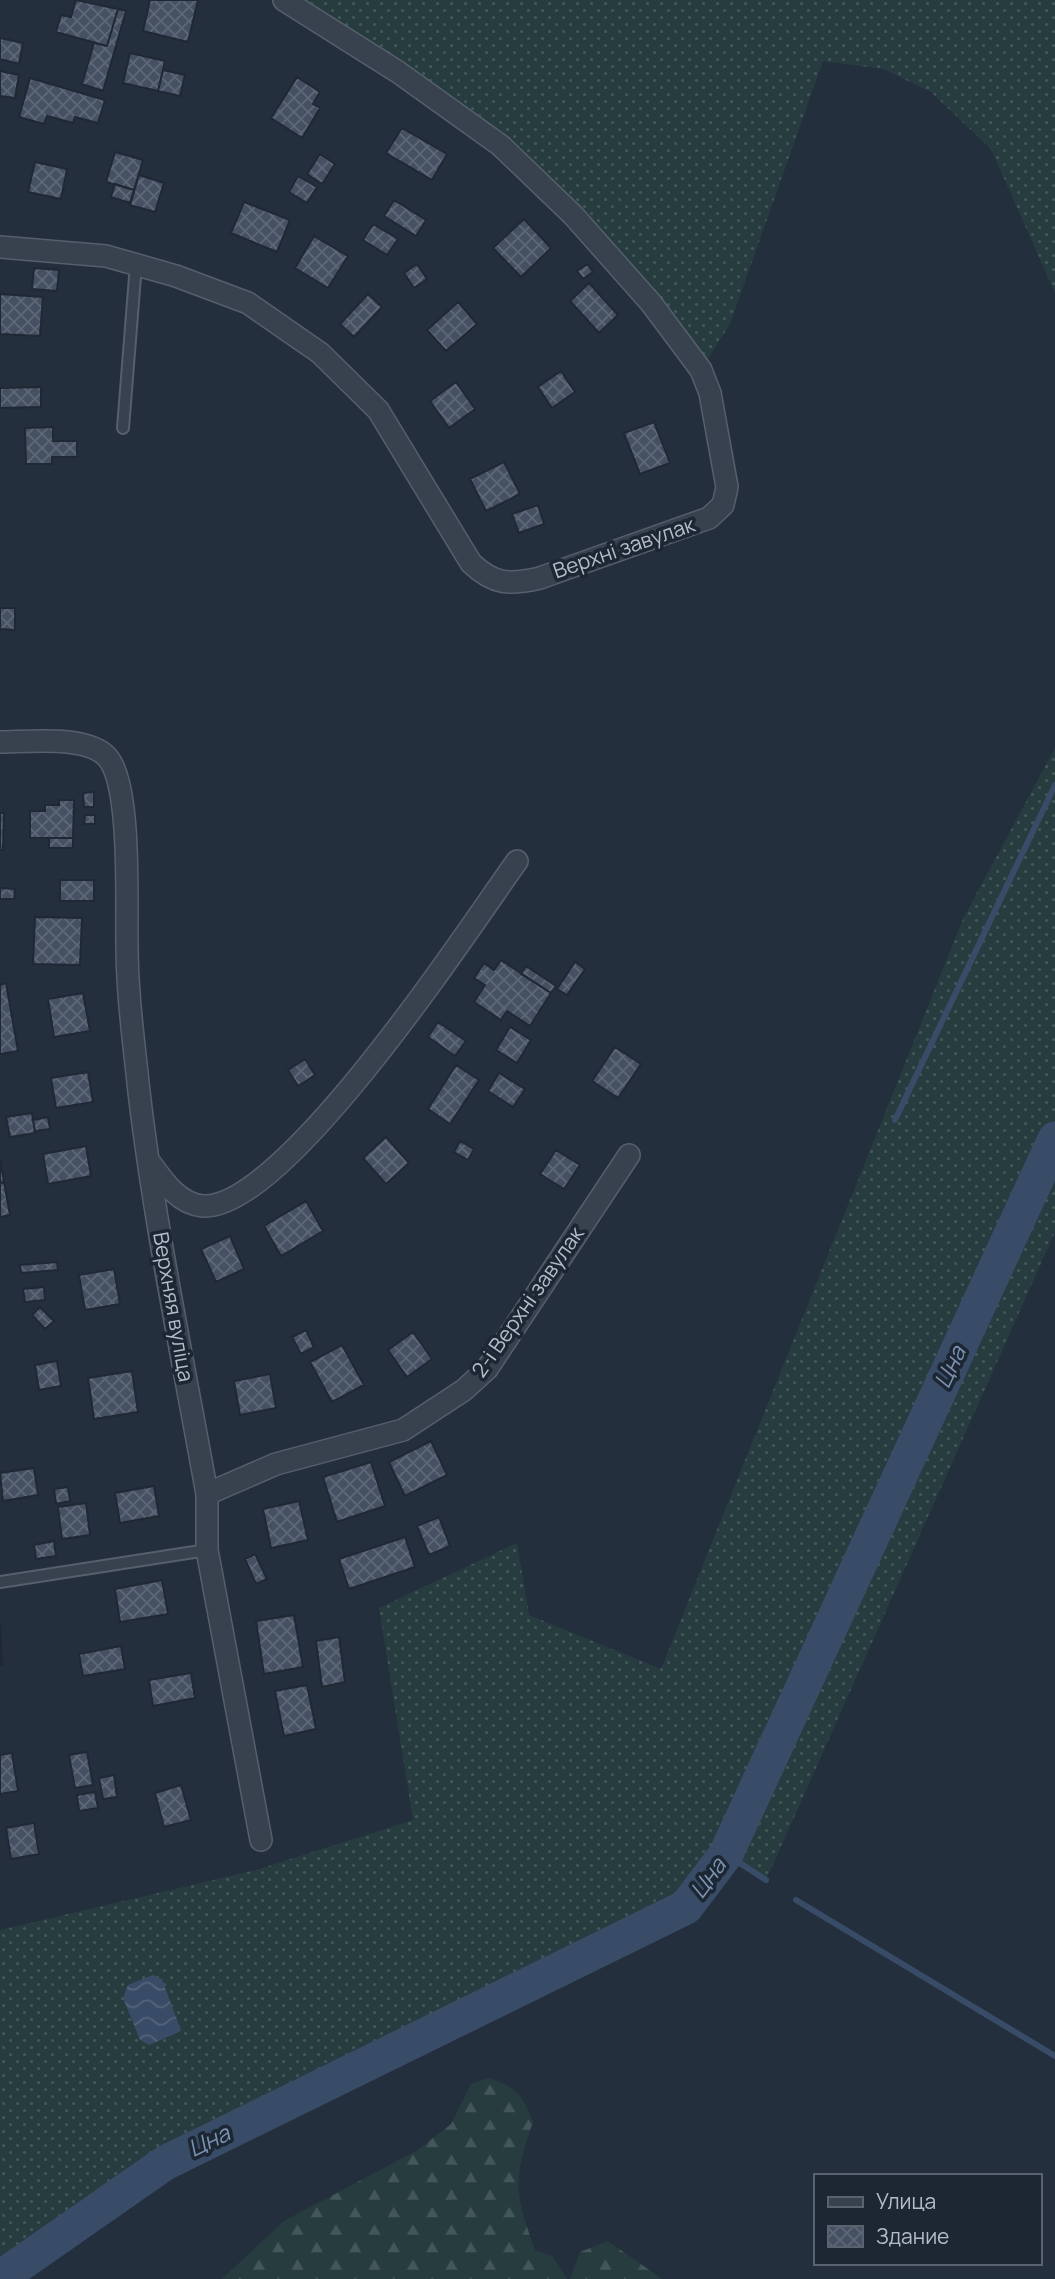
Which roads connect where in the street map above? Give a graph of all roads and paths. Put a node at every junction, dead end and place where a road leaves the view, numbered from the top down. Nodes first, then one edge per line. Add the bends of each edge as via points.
1 (284, 0) edge
2 (0, 247) edge
3 (136, 264) junction
4 (123, 428) dead end
5 (0, 742) edge
6 (517, 861) dead end
7 (629, 1154) dead end
8 (147, 1160) junction
9 (206, 1494) junction
10 (207, 1550) junction
11 (0, 1582) edge
12 (261, 1840) dead end

1 - 3 street, Верхні завулак via 398,72 500,145 573,215 651,303 701,370 710,393 727,487 723,505 709,518 649,542 540,578 499,583 471,563 378,410 320,353 248,303
2 - 3 street, Верхні завулак via 106,256
3 - 4 lane
5 - 8 street, Верхняя вуліца via 93,746 116,771 123,805 127,988
6 - 8 street via 382,1051 301,1143 254,1185 220,1204 202,1206 183,1199
7 - 9 street, 2-і Верхні завулак via 487,1369 464,1390 403,1430 276,1464
8 - 9 street, Верхняя вуліца
9 - 10 street, Верхняя вуліца
10 - 11 lane
10 - 12 street, Верхняя вуліца

